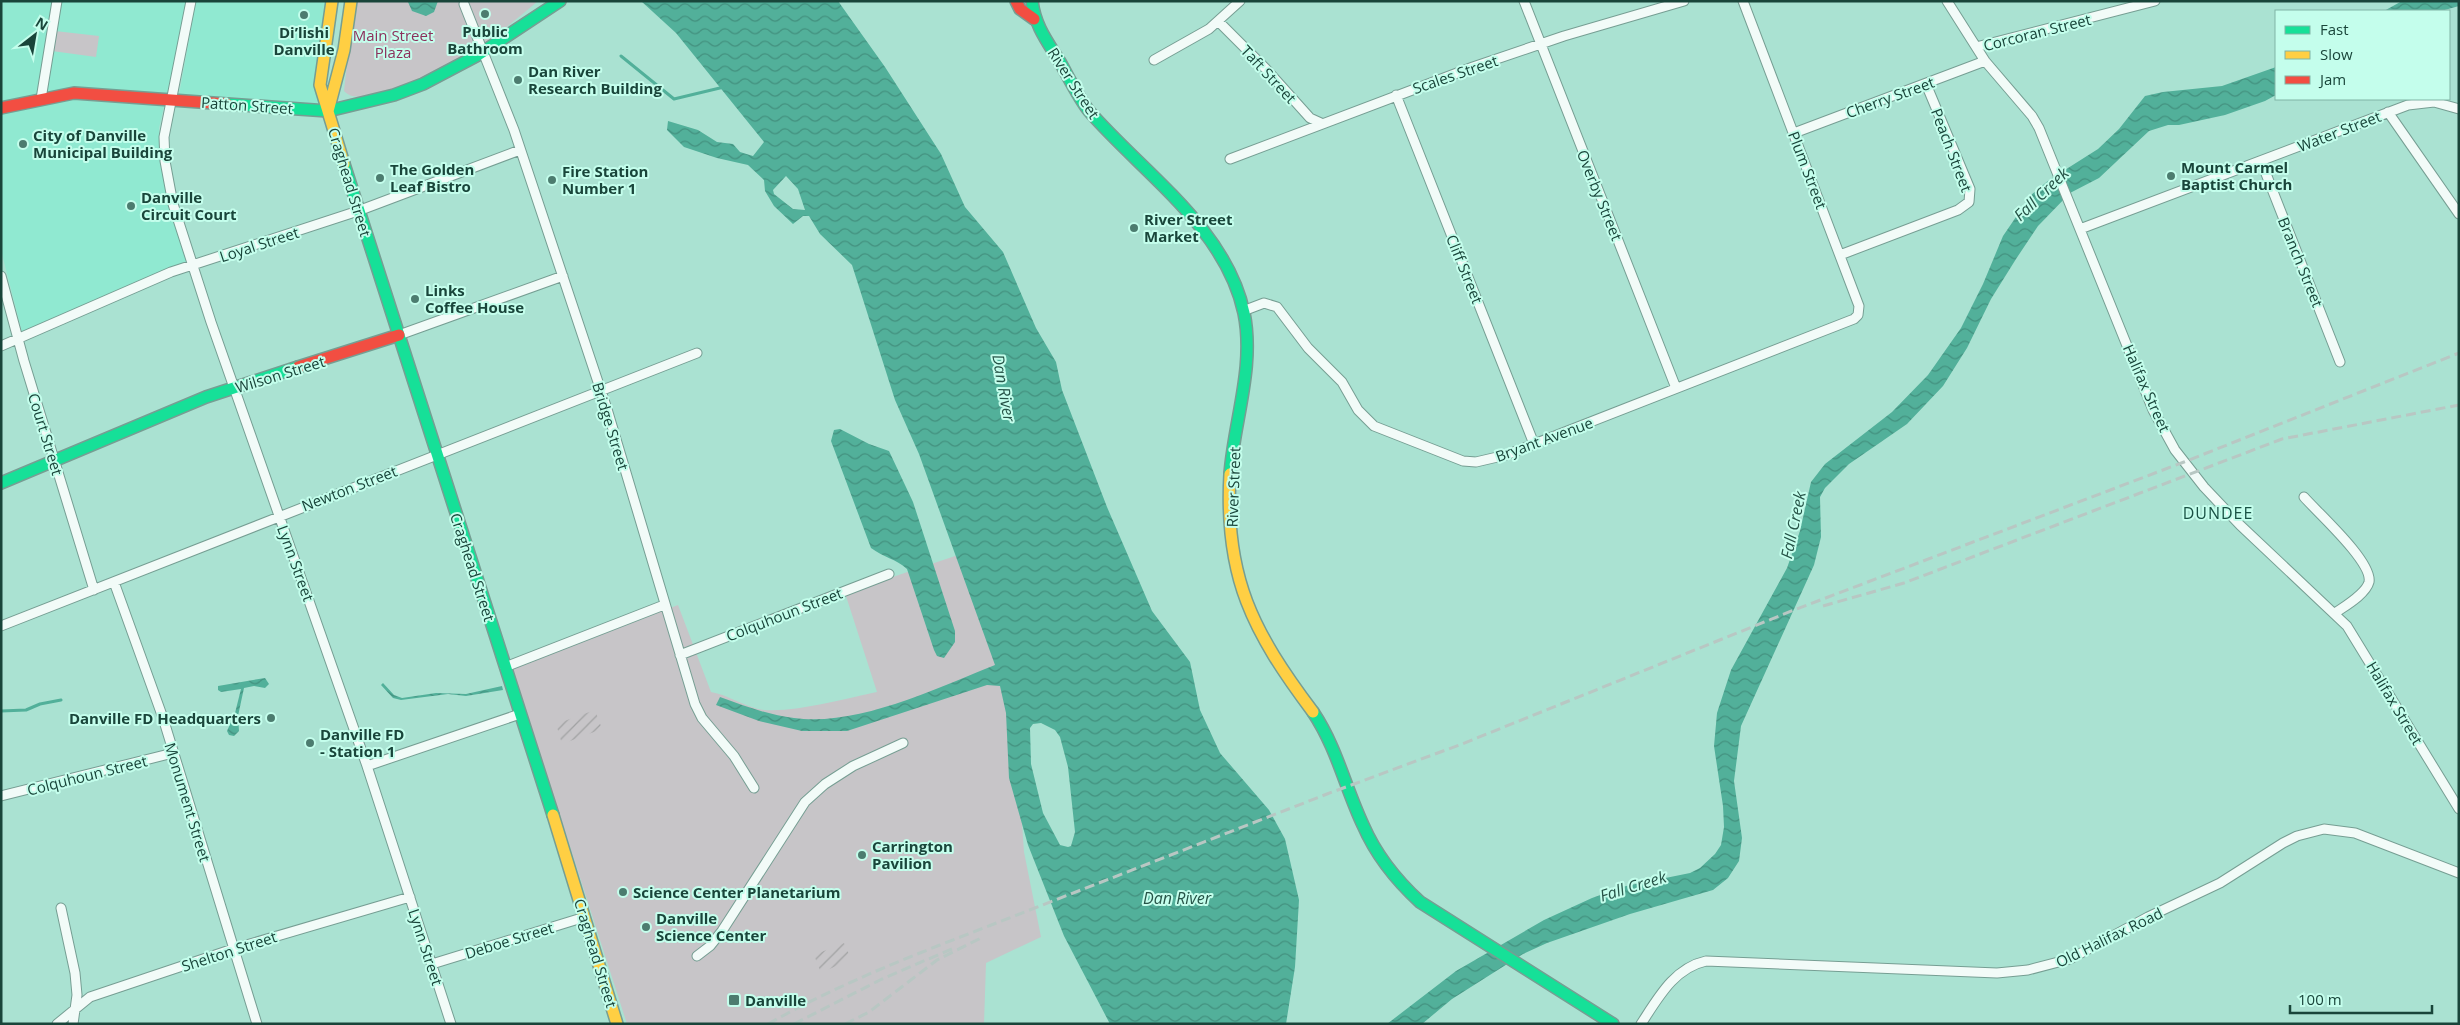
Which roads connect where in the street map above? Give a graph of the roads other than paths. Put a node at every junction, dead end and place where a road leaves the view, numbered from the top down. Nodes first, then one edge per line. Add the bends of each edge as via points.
1 (57, 1) edge
2 (191, 1) edge
3 (332, 1) edge
4 (351, 1) edge
5 (560, 1) edge
6 (1016, 1) edge
7 (1032, 1) edge
8 (1240, 1) edge
9 (1524, 1) edge
10 (1684, 1) edge
11 (1743, 1) edge
12 (1947, 1) edge
13 (2153, 2) edge
14 (464, 4) dead end
15 (1034, 19) junction
16 (1218, 21) junction
17 (1541, 44) junction
18 (1976, 48) junction
19 (484, 54) junction
20 (1154, 60) dead end
21 (1985, 61) junction
22 (1926, 84) junction
23 (1396, 95) junction
24 (41, 99) junction
25 (172, 99) junction
26 (1, 108) edge
27 (2459, 109) edge
28 (328, 111) junction
29 (2388, 112) junction
30 (1321, 124) junction
31 (1794, 133) junction
32 (520, 150) junction
33 (1230, 159) dead end
34 (2261, 161) junction
35 (358, 211) junction
36 (2459, 214) edge
37 (2080, 229) junction
38 (1840, 255) junction
39 (192, 264) junction
40 (1, 276) edge
41 (563, 276) junction
42 (1243, 311) junction
43 (1834, 326) joint
44 (399, 335) junction
45 (18, 339) junction
46 (1, 346) edge
47 (698, 353) dead end
48 (2340, 362) dead end
49 (1676, 388) junction
50 (234, 389) junction
51 (601, 391) junction
52 (1534, 444) junction
53 (436, 454) junction
54 (54, 461) junction
55 (1, 483) edge
56 (2304, 497) dead end
57 (279, 516) junction
58 (889, 574) dead end
59 (114, 582) junction
60 (94, 590) junction
61 (664, 605) junction
62 (2335, 613) junction
63 (1, 626) edge
64 (680, 655) junction
65 (505, 667) junction
66 (520, 714) junction
67 (903, 743) dead end
68 (174, 753) junction
69 (367, 766) junction
70 (754, 788) dead end
71 (1, 796) edge
72 (2459, 809) edge
73 (2459, 873) edge
74 (410, 896) junction
75 (61, 908) dead end
76 (585, 917) junction
77 (233, 949) junction
78 (697, 956) dead end
79 (432, 964) junction
80 (74, 1009) junction
81 (57, 1024) edge
82 (73, 1024) edge
83 (256, 1024) edge
84 (451, 1024) edge
85 (617, 1024) edge
86 (1613, 1024) edge
87 (1642, 1024) edge

1 - 24 street
2 - 25 street, Lynn Street
3 - 28 main road, Craghead Street via 320,85
4 - 28 main road, Craghead Street via 344,50
5 - 19 main road, Patton Street
6 - 15 main road, River Street via 1020,9
7 - 15 main road, River Street
8 - 16 street
9 - 17 street, Overby Street
10 - 17 street, Scales Street
11 - 31 street, Plum Street
12 - 18 street, Halifax Street
13 - 18 street, Corcoran Street
14 - 19 street, Bridge Street
15 - 42 main road, River Street via 1088,109 1208,235 1231,273
16 - 20 street via 1190,42
16 - 30 street, Taft Street via 1310,118
17 - 23 street, Scales Street
17 - 49 street, Overby Street
18 - 21 street, Halifax Street
19 - 28 main road, Patton Street via 408,92
19 - 32 street, Bridge Street
21 - 22 street, Cherry Street
21 - 37 street, Halifax Street via 2032,116
22 - 31 street, Cherry Street
22 - 38 street, Peach Street via 1970,189 1965,206
23 - 30 street, Scales Street
23 - 52 street, Cliff Street
24 - 25 main road, Patton Street via 74,93
24 - 26 main road, Patton Street
25 - 28 main road, Patton Street
25 - 39 street, Lynn Street via 164,137 165,161 173,204
27 - 29 street, Water Street via 2420,102
28 - 35 main road, Craghead Street
29 - 34 street, Water Street
29 - 36 street
30 - 33 street, Scales Street
31 - 38 street, Plum Street
32 - 35 street, Loyal Street
32 - 41 street, Bridge Street
34 - 37 street, Water Street
34 - 48 street, Branch Street
35 - 39 street, Loyal Street
35 - 44 main road, Craghead Street
37 - 62 street, Halifax Street via 2153,410 2175,450 2204,488 2240,525
38 - 43 street, Plum Street via 1859,311 1854,318
39 - 45 street, Loyal Street
39 - 50 street, Lynn Street
40 - 45 street, Court Street
41 - 44 street, Wilson Street
41 - 51 street, Bridge Street
42 - 52 street, Bryant Avenue via 1264,303 1277,307 1308,348 1342,382 1358,410 1385,431 1452,458 1476,462
42 - 86 main road, River Street via 1246,357 1232,451 1230,511 1236,562 1248,605 1274,659 1333,746 1363,825 1395,877 1420,902
43 - 49 street, Bryant Avenue
44 - 50 main road, Wilson Street
44 - 53 main road, Craghead Street
45 - 46 street, Loyal Street
45 - 54 street, Court Street
47 - 51 street, Newton Street
49 - 52 street, Bryant Avenue
50 - 54 main road, Wilson Street via 206,397
50 - 57 street, Lynn Street
51 - 53 street, Newton Street
51 - 61 street, Bridge Street
53 - 57 street, Newton Street
53 - 65 main road, Craghead Street
54 - 55 main road, Wilson Street
54 - 60 street, Court Street
56 - 62 street via 2362,560 2369,576 2367,586
57 - 59 street, Newton Street
57 - 69 street, Lynn Street
58 - 64 street, Colquhoun Street
59 - 60 street, Newton Street
59 - 68 street, Monument Street
60 - 63 street, Newton Street
61 - 64 street, Bridge Street
61 - 65 street
62 - 72 street, Halifax Street via 2358,642
64 - 70 street, Bridge Street via 702,718 734,756
65 - 66 main road, Craghead Street
66 - 69 street
66 - 76 main road, Craghead Street
67 - 78 street via 853,766 805,802 722,931
68 - 71 street, Colquhoun Street
68 - 77 street, Monument Street
69 - 74 street, Lynn Street
73 - 87 street, Old Halifax Road via 2355,833 2324,829 2297,836 2203,892 2050,966 1997,973 1706,961 1687,967 1677,976
74 - 77 street, Shelton Street
74 - 79 street, Lynn Street
75 - 80 street via 75,973
76 - 79 street, Deboe Street
76 - 85 main road, Craghead Street
77 - 80 street, Shelton Street via 90,997
77 - 83 street, Monument Street
79 - 84 street, Lynn Street
80 - 81 street, Shelton Street
80 - 82 street

